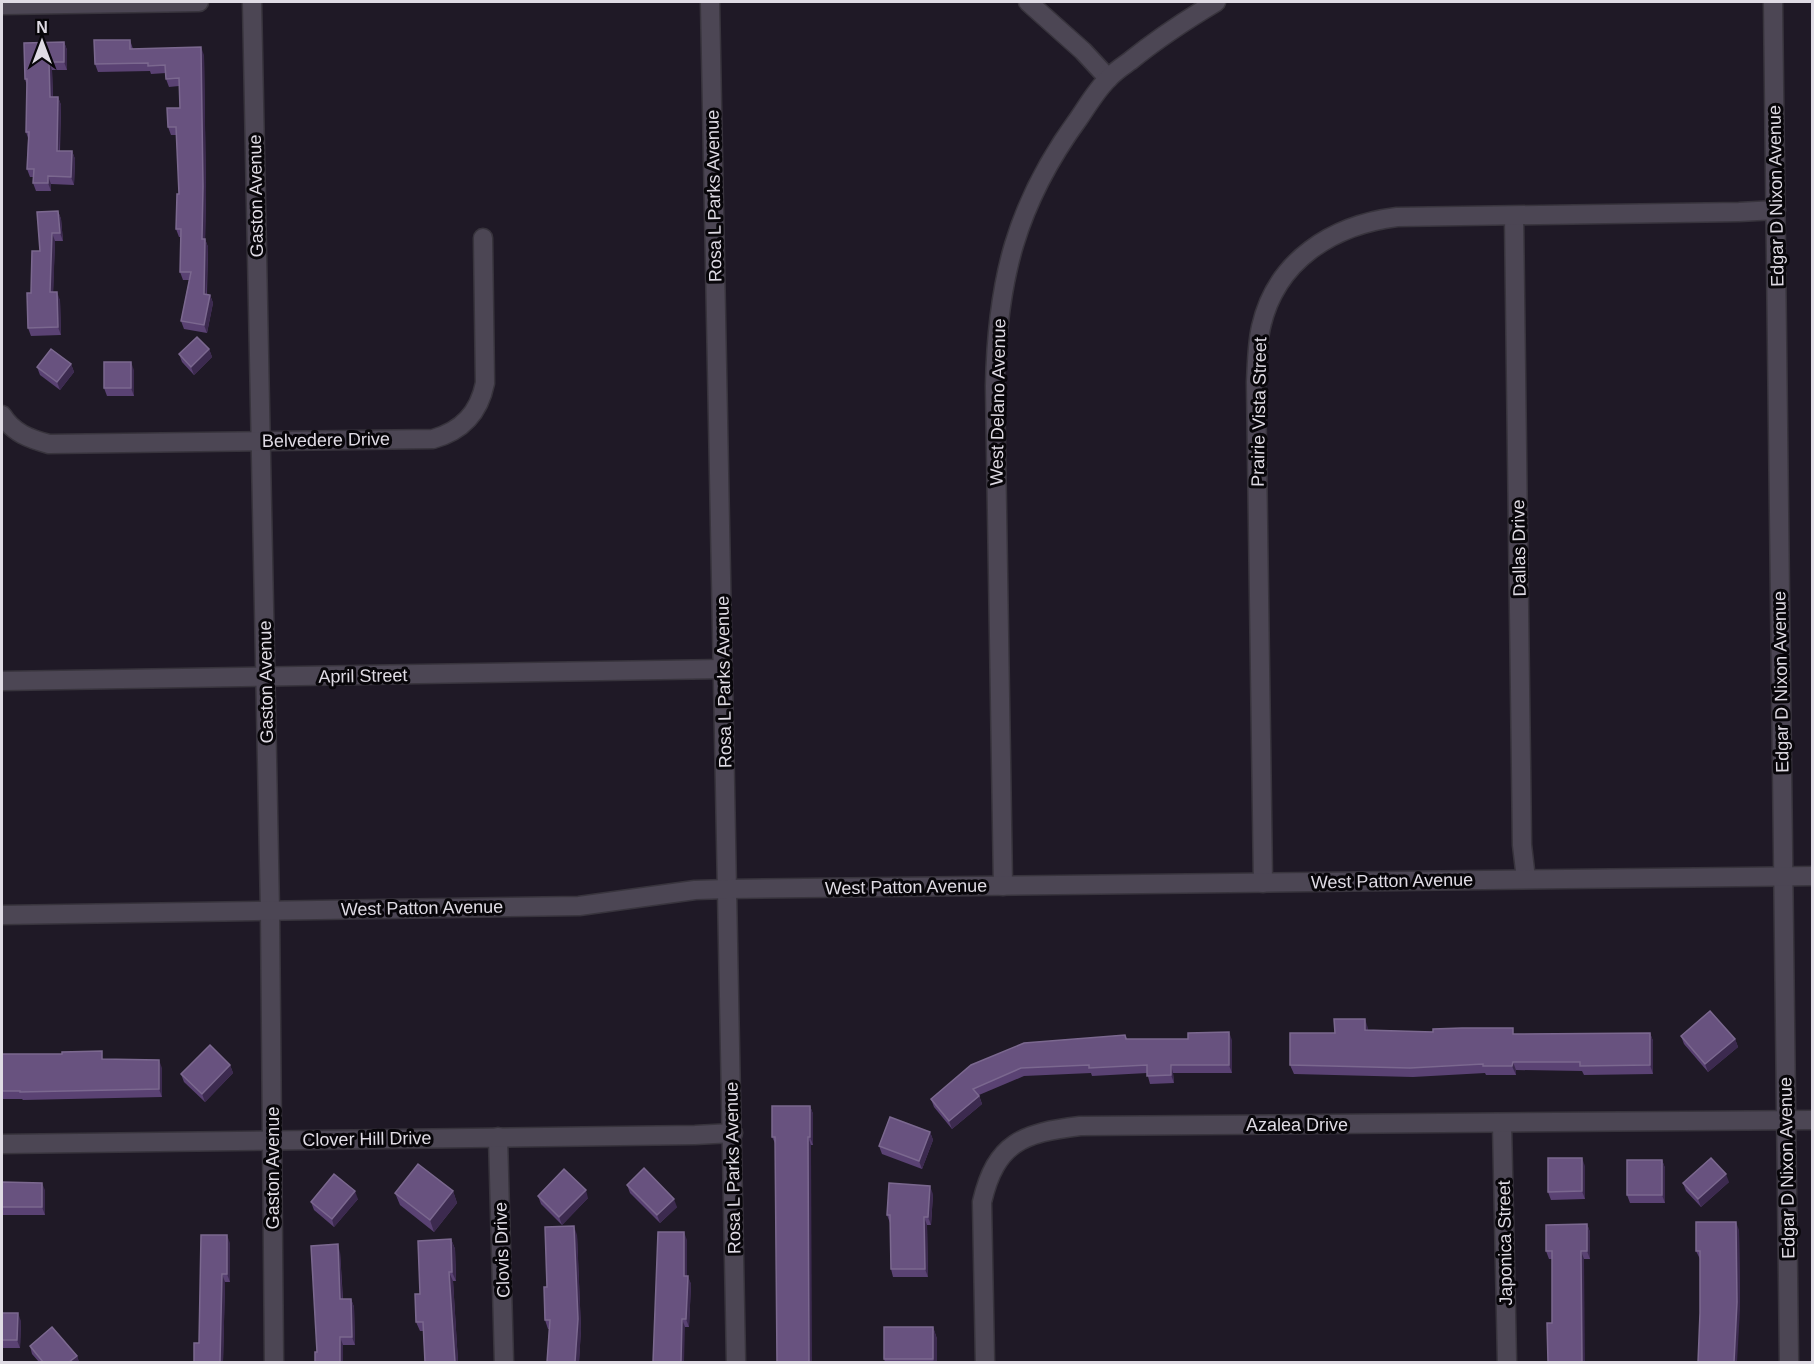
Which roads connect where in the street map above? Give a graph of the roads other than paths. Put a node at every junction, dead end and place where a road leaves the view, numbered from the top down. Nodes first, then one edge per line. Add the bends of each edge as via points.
1 (199, 2) edge
2 (252, 2) edge
3 (710, 2) edge
4 (1028, 2) edge
5 (1216, 2) edge
6 (1773, 2) edge
7 (2, 5) edge
8 (1108, 78) junction
9 (1776, 210) junction
10 (1514, 216) junction
11 (483, 238) dead end
12 (2, 415) edge
13 (261, 441) junction
14 (723, 669) junction
15 (266, 677) junction
16 (2, 681) edge
17 (1784, 876) junction
18 (1812, 876) edge
19 (1526, 879) junction
20 (1263, 883) junction
21 (1003, 886) junction
22 (728, 889) junction
23 (270, 911) junction
24 (2, 915) edge
25 (1786, 1120) junction
26 (1812, 1120) edge
27 (1502, 1124) junction
28 (733, 1133) junction
29 (498, 1137) junction
30 (272, 1140) junction
31 (2, 1144) edge
32 (274, 1362) edge
33 (504, 1362) edge
34 (736, 1362) edge
35 (985, 1362) edge
36 (1506, 1362) edge
37 (1789, 1362) edge

1 - 7 street
2 - 13 street, Gaston Avenue
3 - 14 street, Rosa L Parks Avenue
4 - 8 street
5 - 8 street, West Delano Avenue via 1164,33
6 - 9 street, Edgar D Nixon Avenue
8 - 21 street, West Delano Avenue via 1062,141 1035,188 1012,248 999,307 995,386
9 - 10 street, Prairie Vista Street
9 - 17 street, Edgar D Nixon Avenue
10 - 19 street, Dallas Drive via 1522,844
10 - 20 street, Prairie Vista Street via 1397,217 1347,228 1317,244 1289,271 1261,324 1256,382
11 - 13 street, Belvedere Drive via 485,383 474,414 461,427 432,439
12 - 13 street, Belvedere Drive via 16,432 49,444
13 - 15 street, Gaston Avenue
14 - 15 street, April Street
14 - 22 street, Rosa L Parks Avenue
15 - 16 street, April Street
15 - 23 street, Gaston Avenue
17 - 18 street, West Patton Avenue
17 - 19 street, West Patton Avenue
17 - 25 street, Edgar D Nixon Avenue
19 - 20 street, West Patton Avenue
20 - 21 street, West Patton Avenue
21 - 22 street, West Patton Avenue
22 - 23 street, West Patton Avenue via 579,906
22 - 28 street, Rosa L Parks Avenue
23 - 24 street, West Patton Avenue
23 - 30 street, Gaston Avenue
25 - 26 street, Azalea Drive
25 - 27 street, Azalea Drive
25 - 37 street, Edgar D Nixon Avenue
27 - 35 street, Azalea Drive via 1080,1126 1053,1130 1010,1146 996,1162 981,1202
27 - 36 street, Japonica Street
28 - 29 street, Clover Hill Drive
28 - 34 street, Rosa L Parks Avenue
29 - 30 street, Clover Hill Drive
29 - 33 street, Clovis Drive
30 - 31 street, Clover Hill Drive
30 - 32 street, Gaston Avenue

